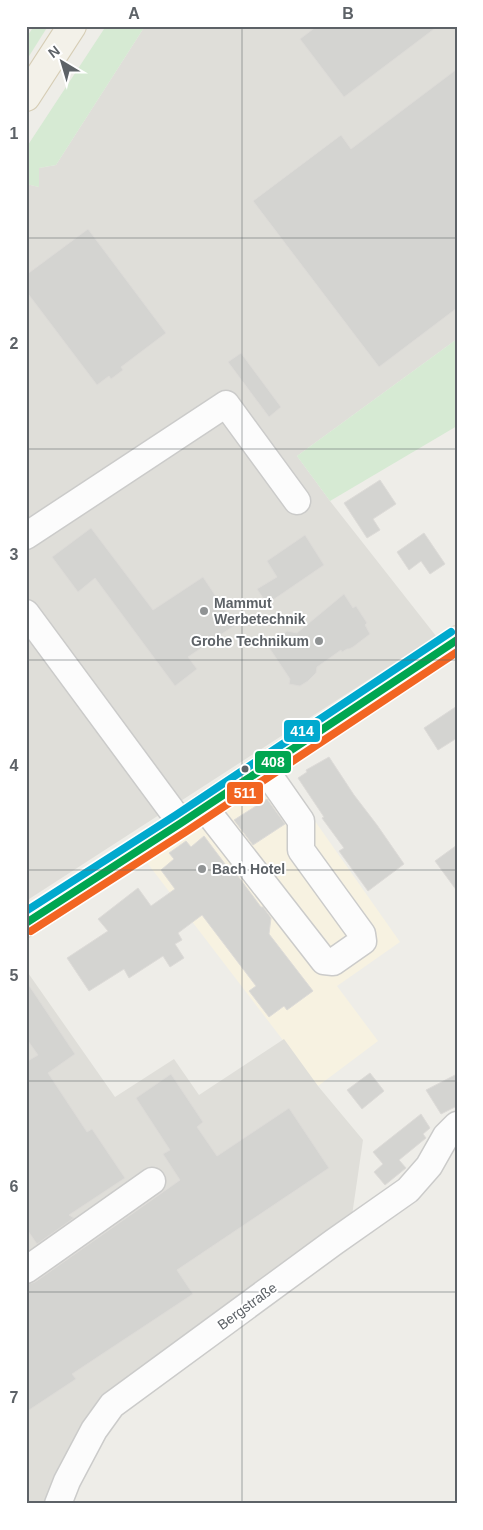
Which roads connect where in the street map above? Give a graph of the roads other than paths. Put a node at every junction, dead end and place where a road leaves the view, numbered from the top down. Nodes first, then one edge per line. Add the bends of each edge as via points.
1 (72, 26) edge
2 (26, 97) edge
3 (297, 501) dead end
4 (26, 536) edge
5 (26, 613) edge
6 (454, 647) edge
7 (264, 768) junction
8 (204, 807) junction
9 (181, 823) junction
10 (26, 923) edge
11 (457, 1125) edge
12 (152, 1180) dead end
13 (26, 1270) edge
14 (58, 1504) edge

1 - 2 main road
3 - 4 street via 226,404
5 - 9 street
6 - 7 main road
7 - 8 main road
7 - 8 street via 301,821 301,850 362,934 364,941 333,962 324,961
8 - 9 main road
9 - 10 main road
11 - 14 street, Bergstraße via 408,1190 112,1405 94,1430
12 - 13 street

